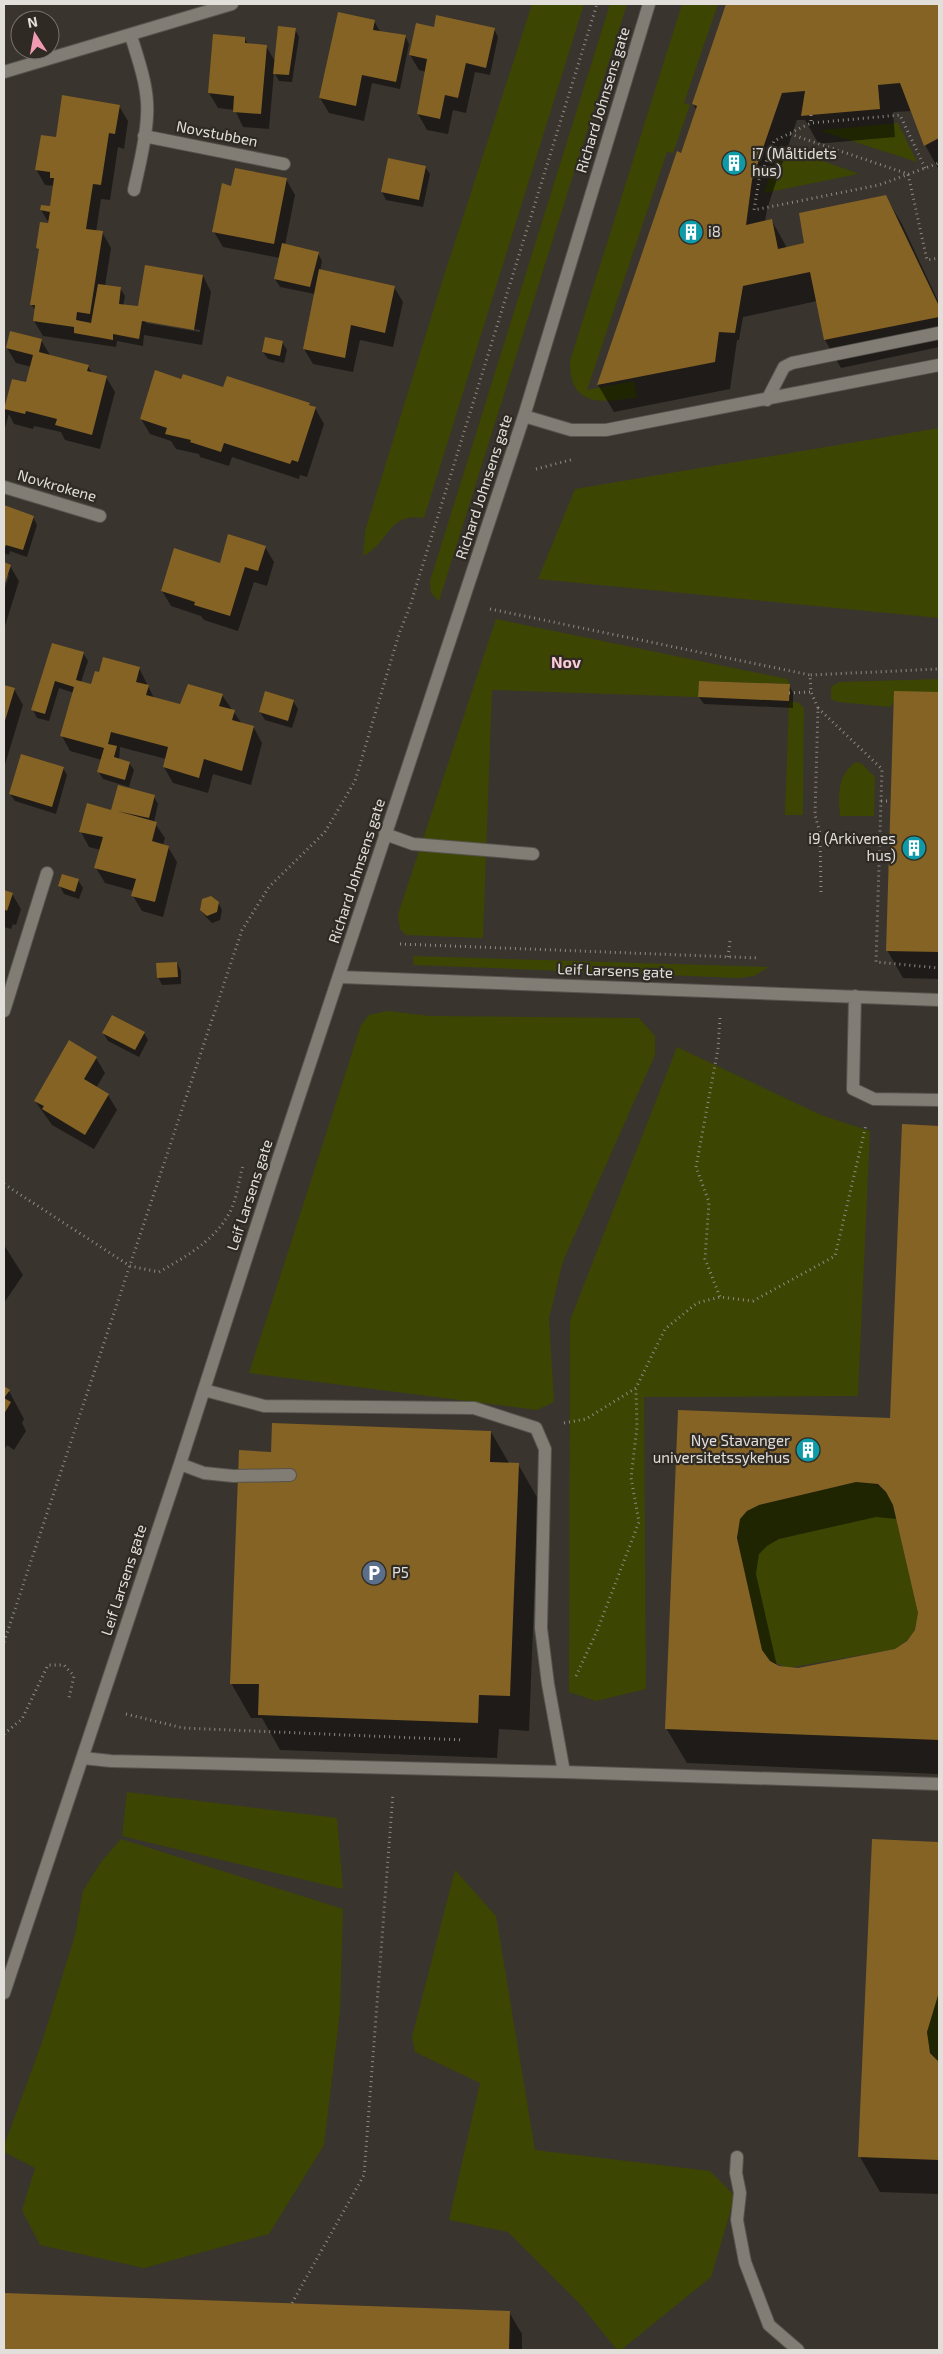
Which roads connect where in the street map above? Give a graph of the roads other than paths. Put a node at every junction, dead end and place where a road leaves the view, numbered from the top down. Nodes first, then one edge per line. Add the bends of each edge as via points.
1 (232, 4) edge
2 (649, 4) edge
3 (131, 36) junction
4 (4, 72) edge
5 (144, 136) junction
6 (284, 164) dead end
7 (134, 190) dead end
8 (939, 333) edge
9 (939, 365) edge
10 (768, 400) junction
11 (524, 416) junction
12 (4, 487) edge
13 (100, 516) dead end
14 (385, 834) junction
15 (533, 854) dead end
16 (47, 873) dead end
17 (340, 976) junction
18 (855, 996) junction
19 (939, 1000) edge
20 (4, 1011) edge
21 (939, 1100) edge
22 (204, 1390) junction
23 (180, 1464) junction
24 (290, 1475) dead end
25 (83, 1758) junction
26 (564, 1772) junction
27 (939, 1784) edge
28 (4, 1993) edge
29 (737, 2157) dead end
30 (798, 2350) edge

1 - 3 street
2 - 11 street, Richard Johnsens gate
3 - 4 street
3 - 5 street via 146,91 148,118
5 - 6 street, Novstubben
5 - 7 street
8 - 10 street via 792,363 784,367
9 - 10 street
10 - 11 street via 594,431 572,430
11 - 14 street, Richard Johnsens gate
12 - 13 street, Novkrokene
14 - 15 street via 413,844
14 - 17 street, Richard Johnsens gate
16 - 20 street
17 - 18 street, Leif Larsens gate
17 - 22 street, Leif Larsens gate
18 - 19 street, Leif Larsens gate
18 - 21 street via 853,1088 874,1099
22 - 23 street, Leif Larsens gate
22 - 26 street via 264,1406 474,1408 536,1428 545,1449 542,1628 548,1684
23 - 24 street via 204,1474
23 - 25 street, Leif Larsens gate
25 - 26 street
25 - 28 street, Leif Larsens gate
26 - 27 street
29 - 30 street via 740,2193 737,2220 745,2262 770,2325

